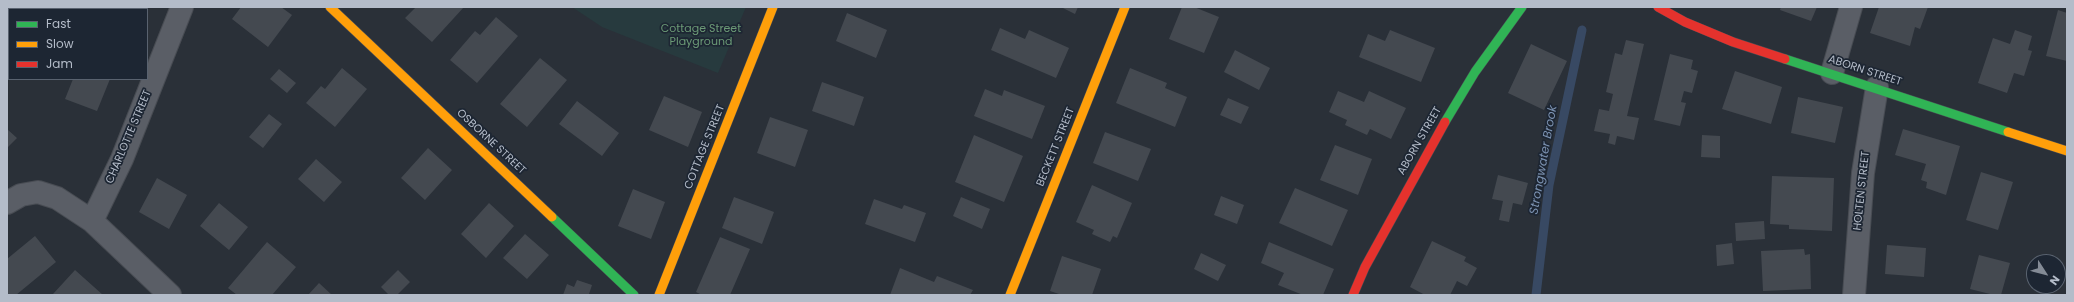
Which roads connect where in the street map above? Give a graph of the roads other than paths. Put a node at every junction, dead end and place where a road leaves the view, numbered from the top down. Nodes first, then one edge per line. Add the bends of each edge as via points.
1 (182, 7) edge
2 (330, 7) edge
3 (773, 7) edge
4 (1125, 7) edge
5 (1522, 7) edge
6 (1658, 7) edge
7 (1851, 7) edge
8 (1832, 73) junction
9 (1877, 88) junction
10 (2067, 151) edge
11 (7, 204) edge
12 (92, 221) junction
13 (170, 295) edge
14 (634, 295) edge
15 (659, 295) edge
16 (1010, 295) edge
17 (1353, 295) edge
18 (1854, 295) edge

1 - 12 street, CHARLOTTE STREET via 122,159
2 - 14 street, OSBORNE STREET
3 - 15 street, COTTAGE STREET
4 - 16 street, BECKETT STREET
5 - 17 street, ABORN STREET via 1475,72 1432,144 1365,266
6 - 8 street, ABORN STREET via 1685,22 1733,42
7 - 8 street
8 - 9 street, ABORN STREET
9 - 10 street, ABORN STREET
9 - 18 street, HOLTEN STREET via 1864,173
11 - 12 street via 21,196 38,192 57,198
12 - 13 street

